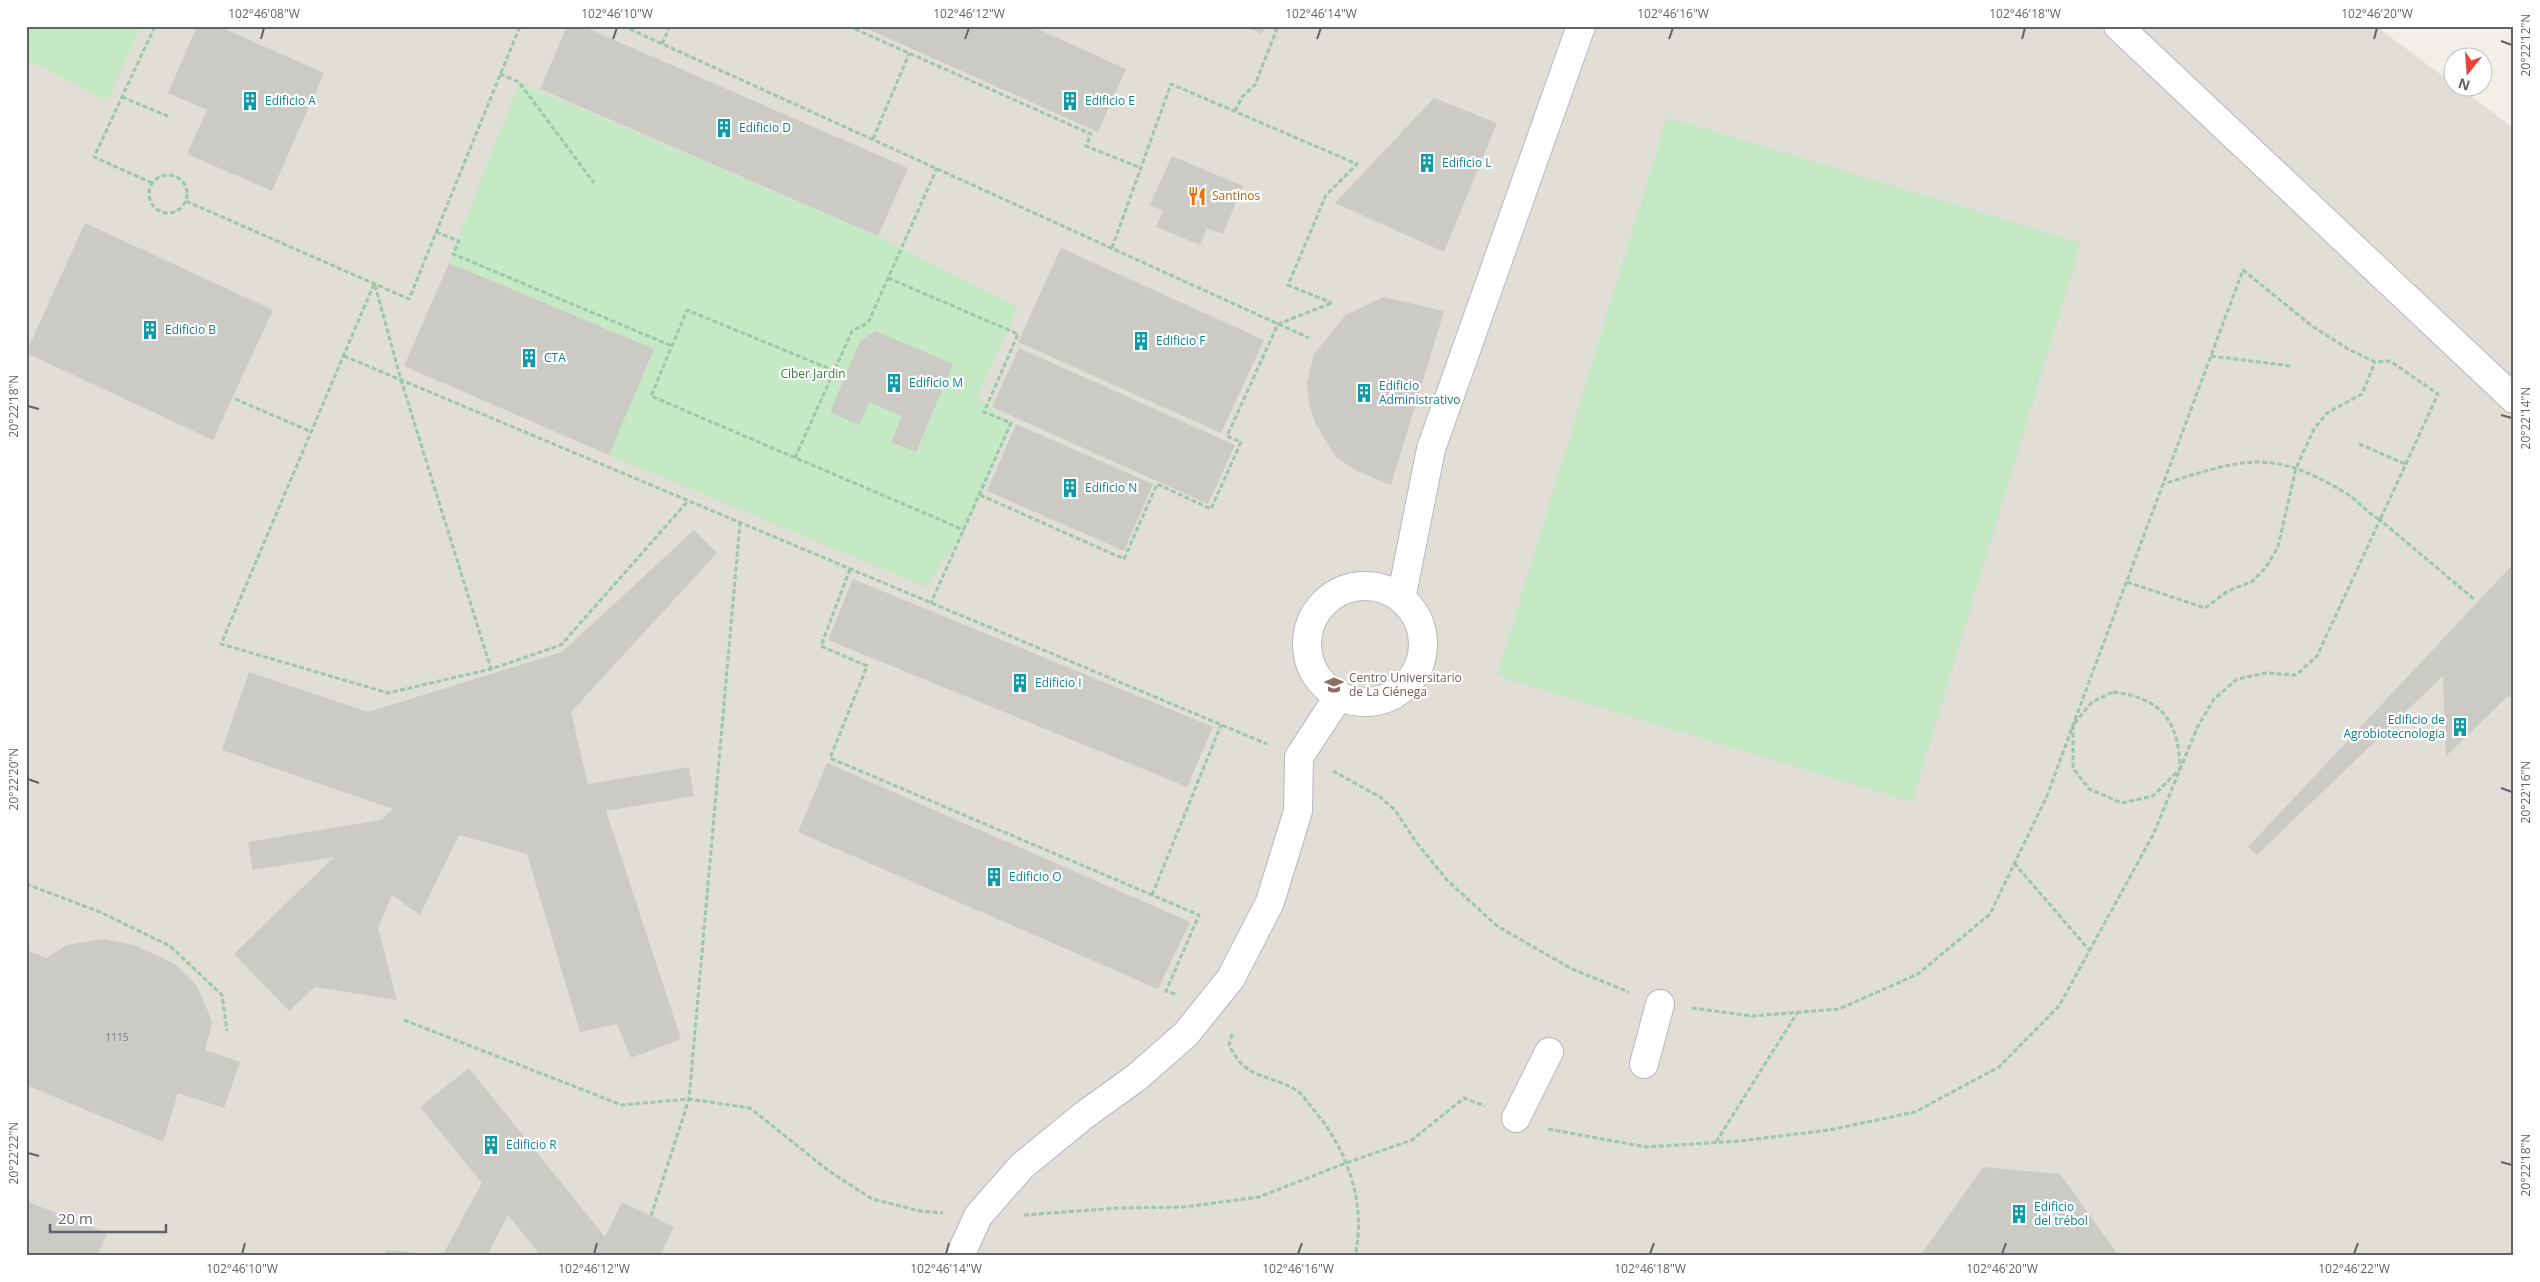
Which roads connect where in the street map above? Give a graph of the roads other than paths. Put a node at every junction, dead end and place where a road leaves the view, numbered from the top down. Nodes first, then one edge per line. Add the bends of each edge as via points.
1 (1581, 26) edge
2 (2118, 26) edge
3 (2514, 398) edge
4 (1401, 598) junction
5 (1339, 696) junction
6 (1660, 1004) road end
7 (1549, 1052) dead end
8 (1644, 1064) dead end
9 (1516, 1118) road end
10 (960, 1256) edge

1 - 4 street via 1431,449
2 - 3 street
4 - 5 street via 1414,612 1421,630 1423,648 1419,666 1394,694 1357,702
4 - 5 street via 1384,589 1365,586 1346,589 1328,599 1316,613 1308,631 1307,650 1312,669 1323,684
5 - 10 street via 1299,757 1298,811 1276,884 1231,978 1186,1034 1137,1077 1022,1166 978,1216
6 - 8 street
7 - 9 street

